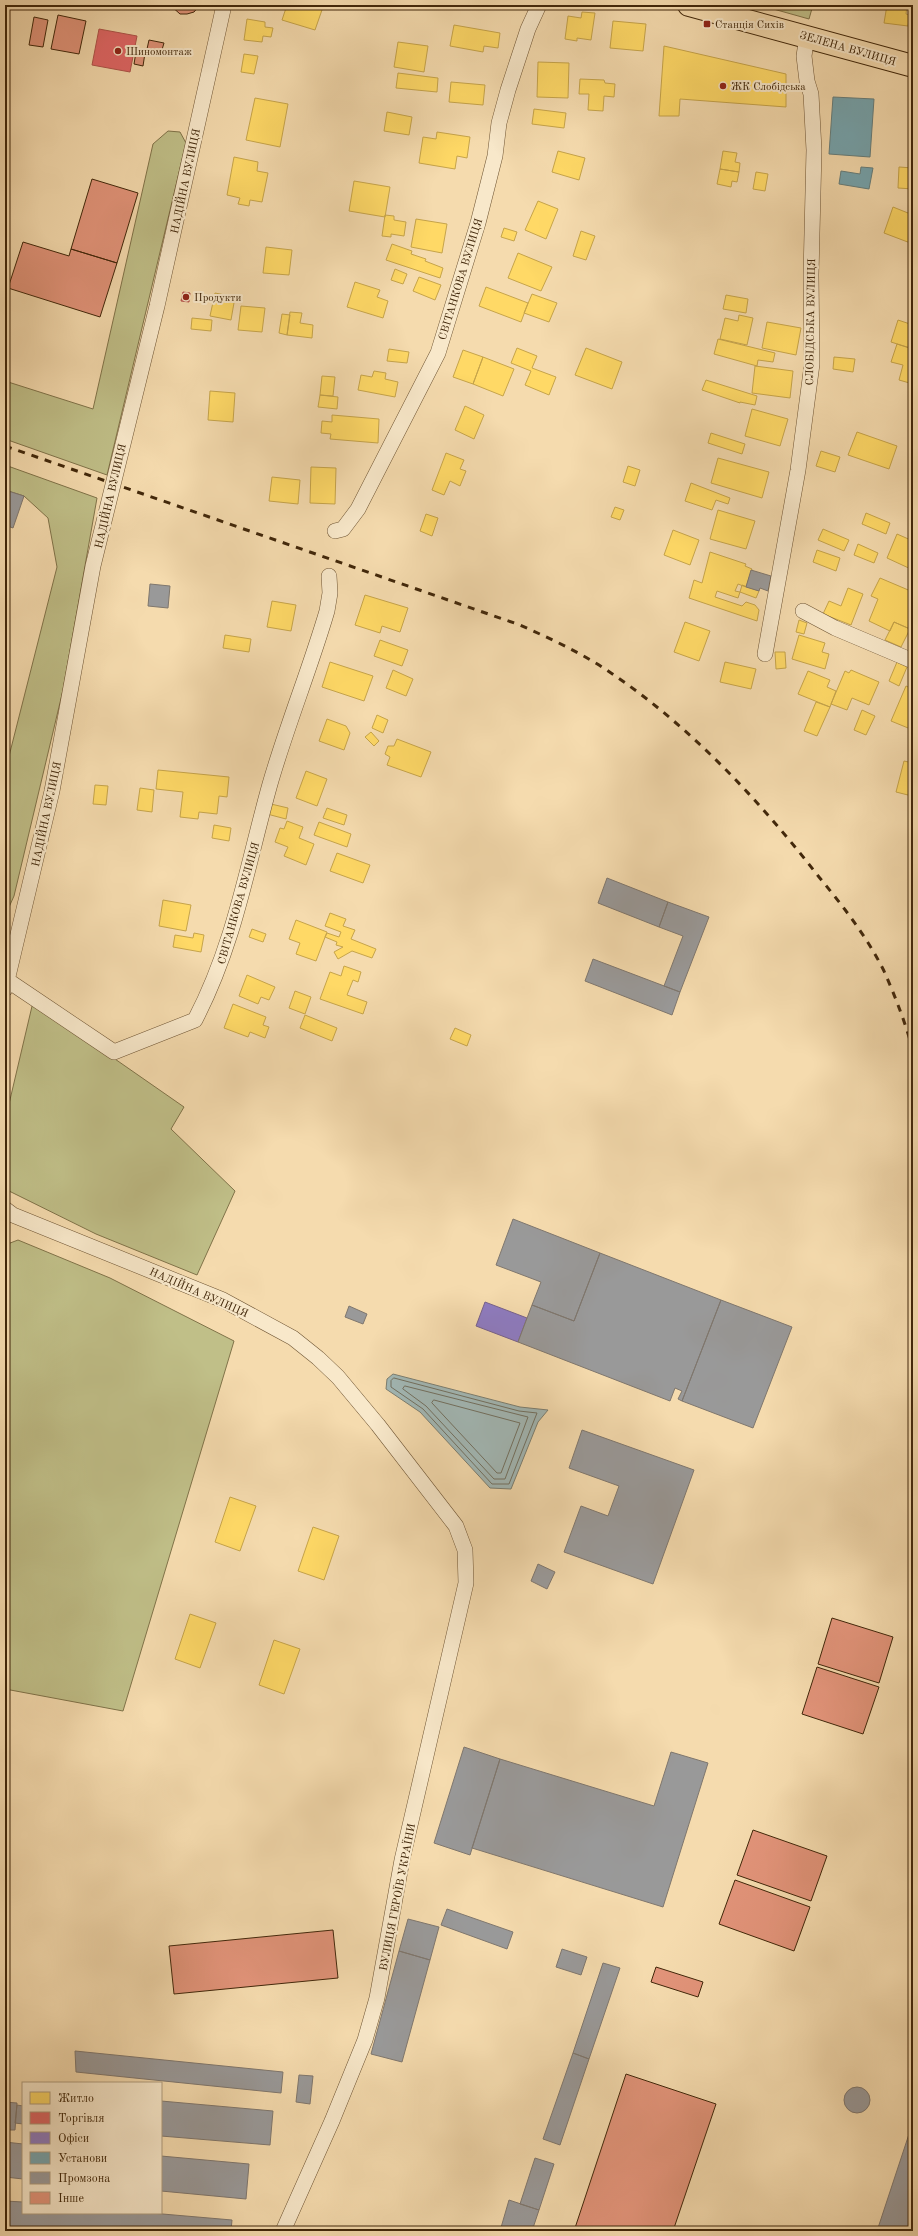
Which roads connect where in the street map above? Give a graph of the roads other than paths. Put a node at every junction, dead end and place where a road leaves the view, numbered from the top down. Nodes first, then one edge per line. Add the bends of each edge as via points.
1 (224, 5) edge
2 (539, 5) edge
3 (689, 5) edge
4 (807, 36) junction
5 (913, 66) edge
6 (335, 531) dead end
7 (329, 576) dead end
8 (803, 611) dead end
9 (765, 654) dead end
10 (913, 661) edge
11 (6, 985) edge
12 (5, 1209) edge
13 (465, 1550) joint
14 (283, 2231) edge

1 - 11 street, НАДІЙНА ВУЛИЦЯ via 157,306 93,566 52,791
2 - 6 street, СВІТАНКОВА ВУЛИЦЯ via 528,28 508,90 478,223 438,351 358,509 343,529
3 - 4 main road, ЗЕЛЕНА ВУЛИЦЯ
4 - 5 main road, ЗЕЛЕНА ВУЛИЦЯ
4 - 9 street, СЛОБІДСЬКА ВУЛИЦЯ via 804,56 811,94 814,150 812,364 798,470
7 - 11 street, СВІТАНКОВА ВУЛИЦЯ via 327,610 270,783 248,876 225,951 211,989 195,1020 114,1052
8 - 10 street
12 - 13 street, НАДІЙНА ВУЛИЦЯ via 13,1215 223,1300 293,1338 338,1377 378,1425 456,1526
13 - 14 street, ВУЛИЦЯ ГЕРОЇВ УКРАЇНИ via 466,1583 402,1860 377,1998 365,2040

